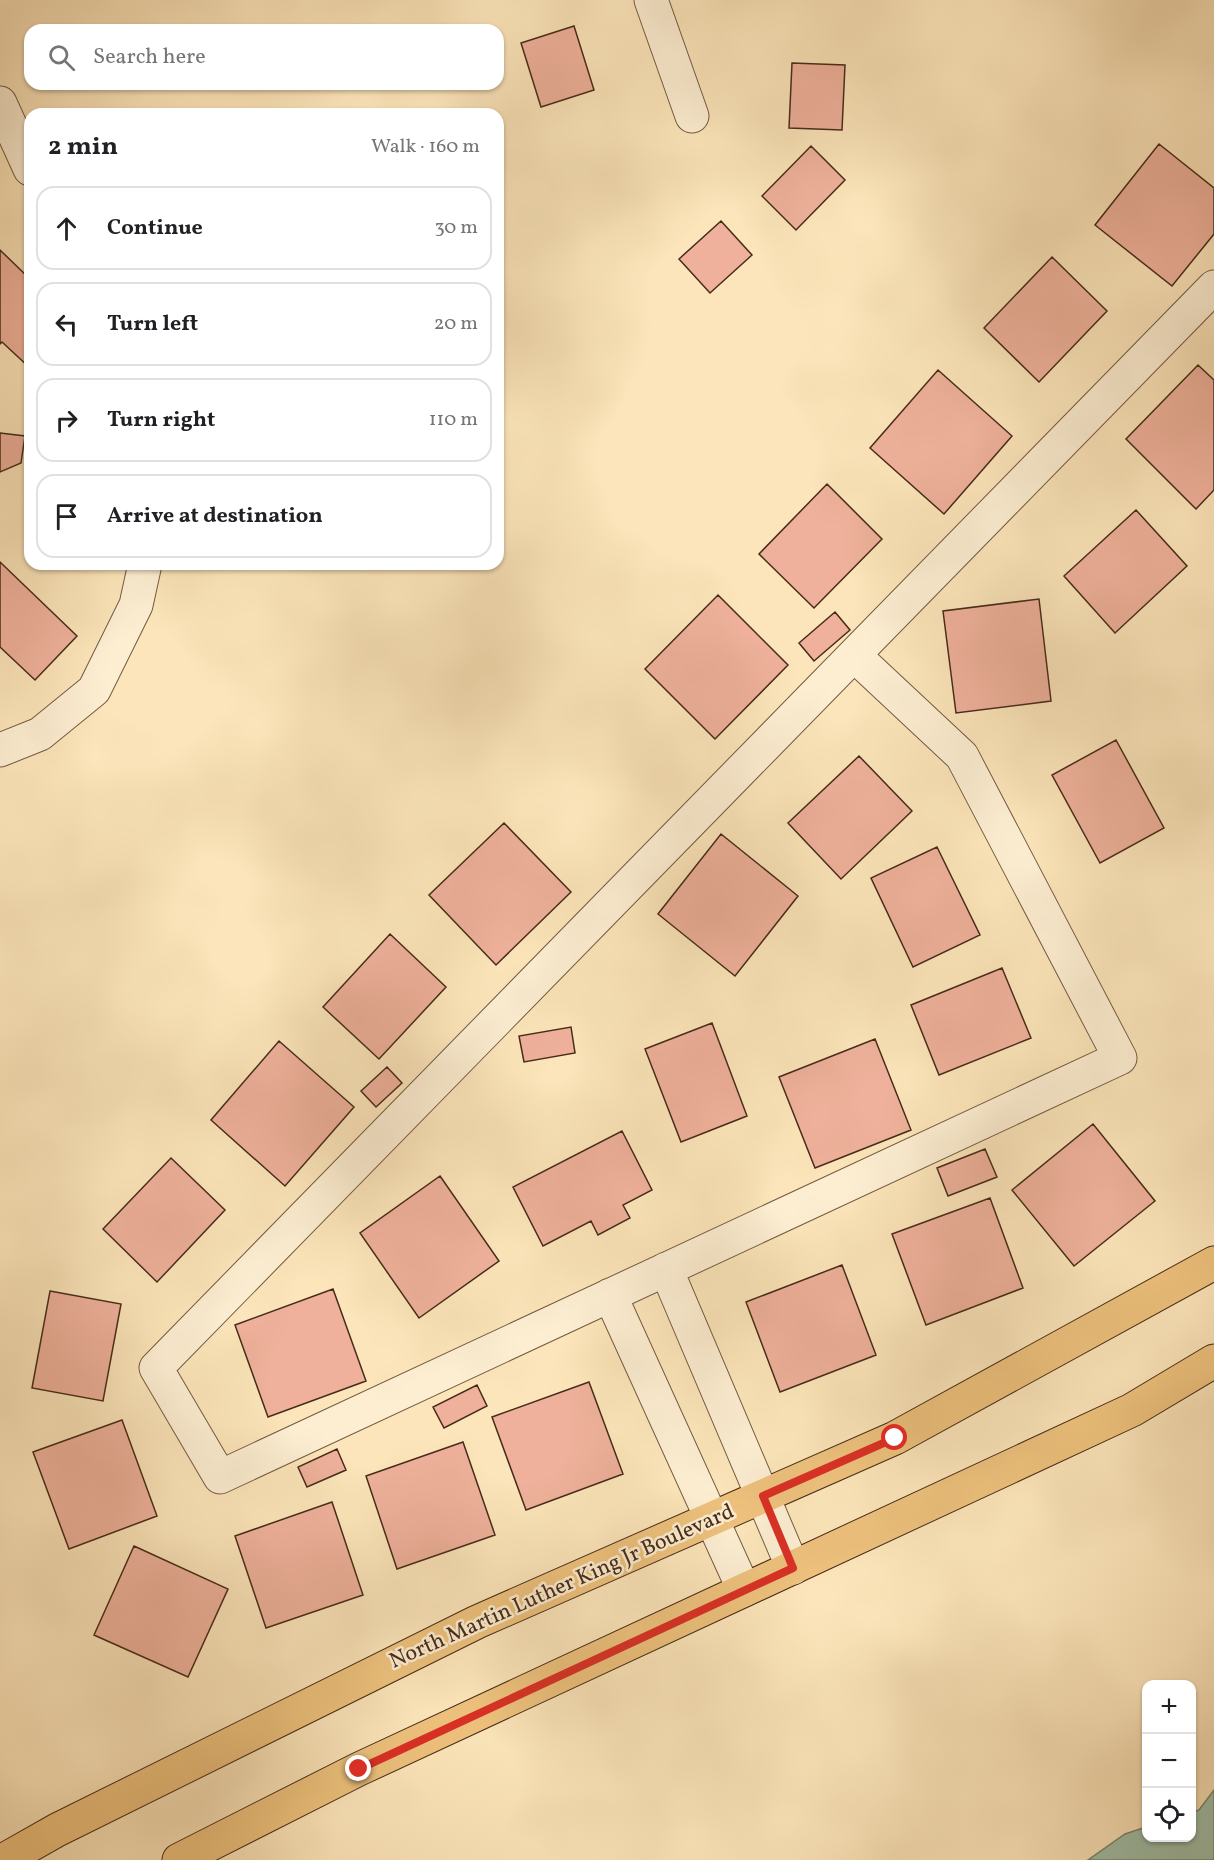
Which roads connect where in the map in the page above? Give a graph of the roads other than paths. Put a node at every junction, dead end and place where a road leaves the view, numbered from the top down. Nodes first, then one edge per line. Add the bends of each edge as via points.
1 (651, 0) edge
2 (0, 104) edge
3 (692, 116) dead end
4 (24, 156) edge
5 (1214, 287) edge
6 (144, 570) edge
7 (854, 655) junction
8 (0, 750) edge
9 (1214, 1263) edge
10 (666, 1269) junction
11 (610, 1295) junction
12 (1214, 1360) edge
13 (763, 1496) junction
14 (712, 1518) junction
15 (793, 1568) junction
16 (744, 1590) junction
17 (4, 1860) edge
18 (179, 1860) edge

1 - 3 street
2 - 4 street
5 - 7 street
6 - 8 street via 136,606 94,690 40,734
7 - 10 street via 962,756 1120,1058
7 - 11 street via 156,1368 220,1477
9 - 13 main road, North Martin Luther King Jr Boulevard via 895,1438
10 - 11 street
10 - 13 street
11 - 14 street
12 - 15 main road via 1132,1410
13 - 14 main road, North Martin Luther King Jr Boulevard
13 - 15 street
14 - 16 street
14 - 17 main road, North Martin Luther King Jr Boulevard via 477,1622
15 - 16 main road
16 - 18 main road via 359,1769

